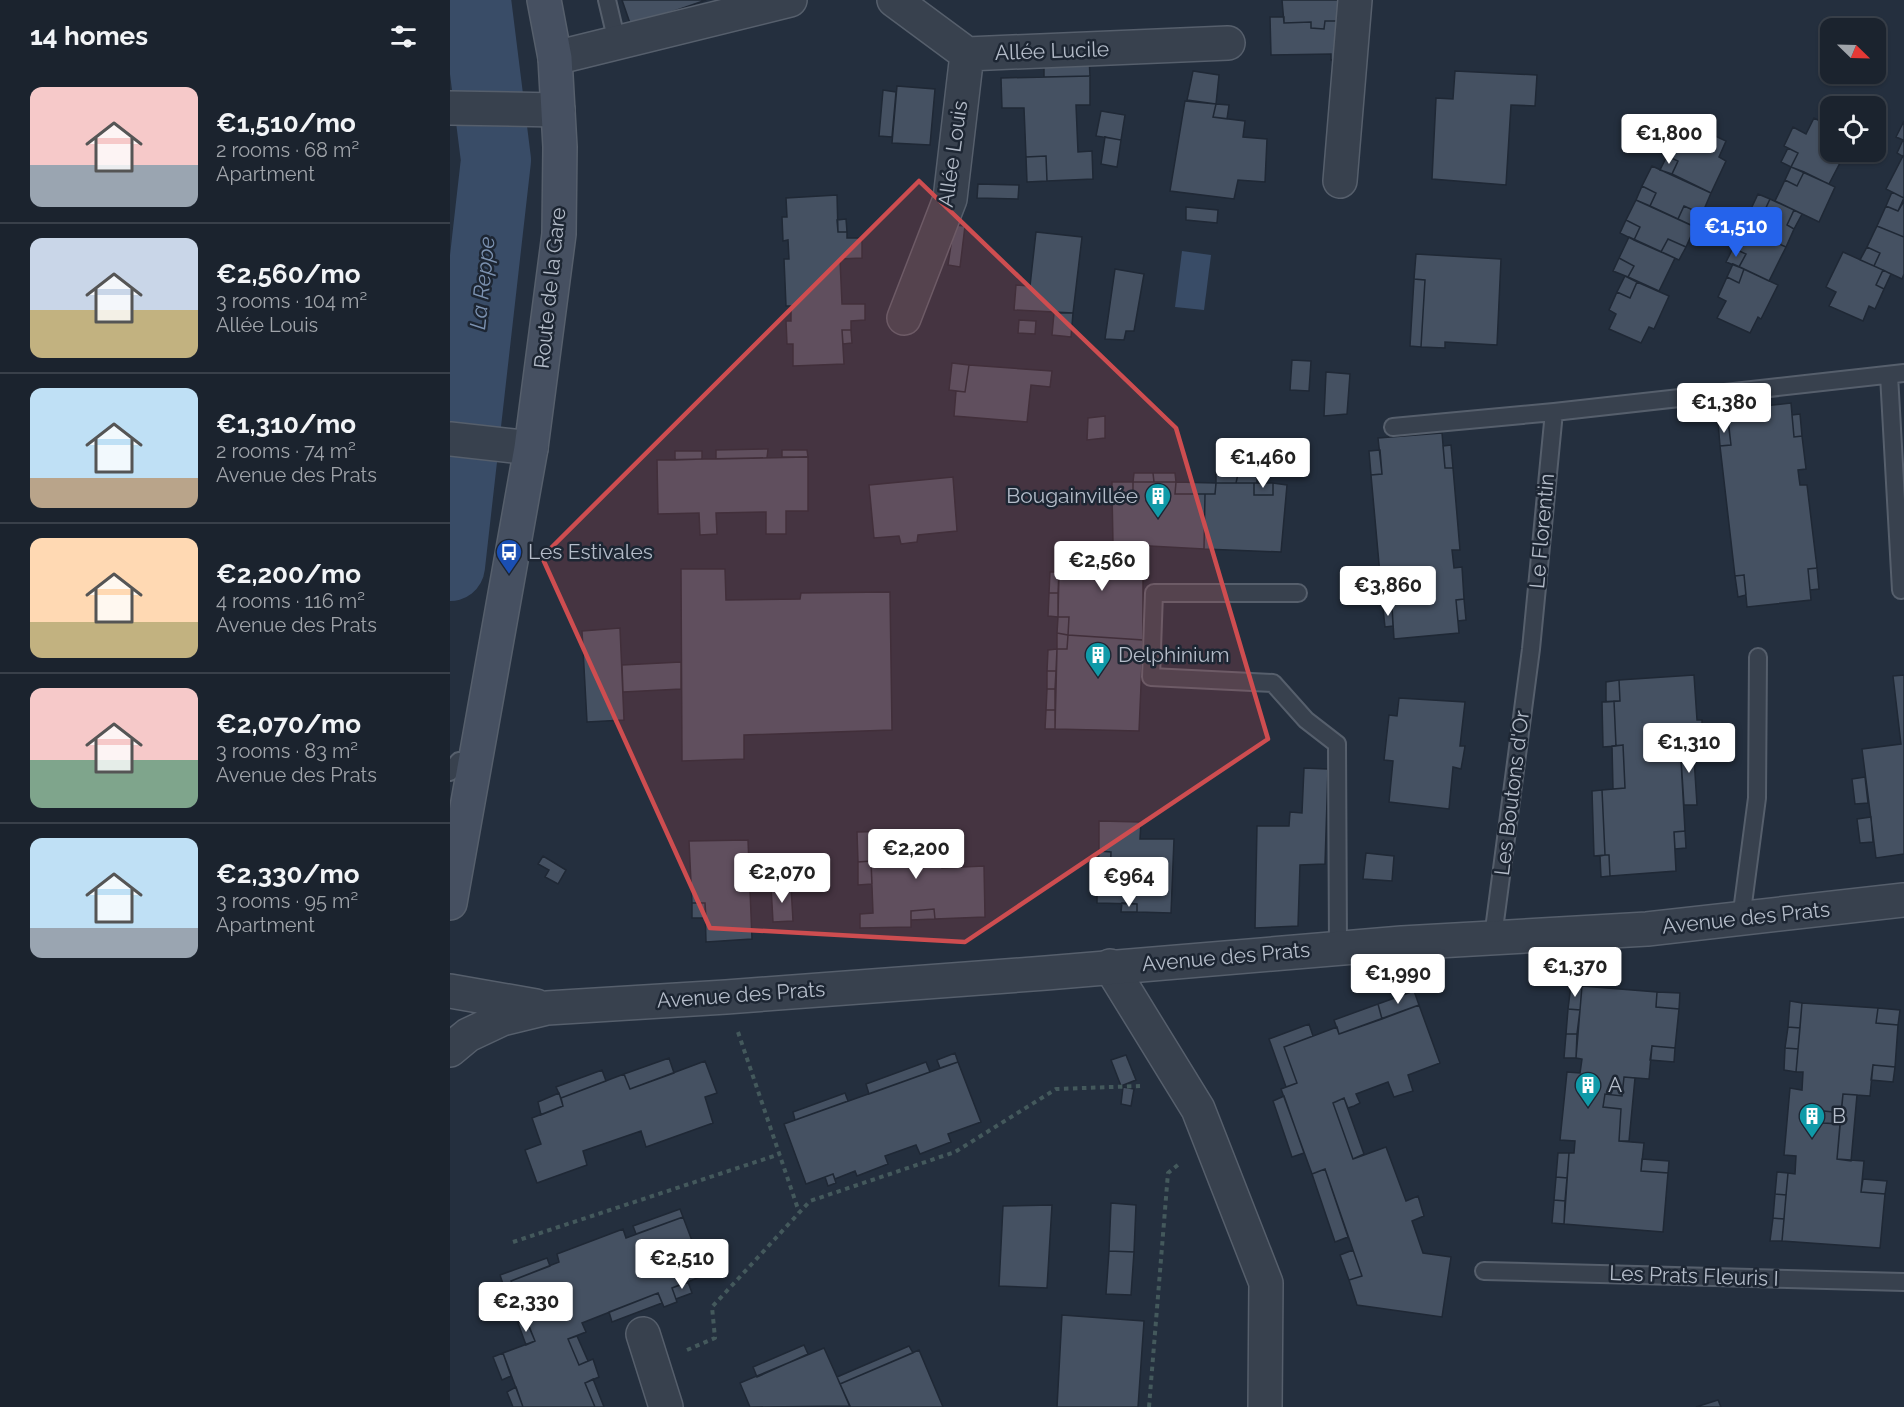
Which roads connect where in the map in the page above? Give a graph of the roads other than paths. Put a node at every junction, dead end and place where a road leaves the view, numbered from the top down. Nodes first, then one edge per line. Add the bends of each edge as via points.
1 (544, 0) edge
2 (607, 0) edge
3 (790, 0) edge
4 (894, 0) edge
5 (1354, 0) edge
6 (617, 42) junction
7 (1228, 43) dead end
8 (967, 54) junction
9 (555, 58) junction
10 (459, 108) edge
11 (558, 111) junction
12 (1340, 181) dead end
13 (904, 318) dead end
14 (1897, 374) edge
15 (1554, 412) junction
16 (1393, 427) dead end
17 (450, 439) edge
18 (531, 448) junction
19 (509, 575) junction
20 (1901, 590) dead end
21 (1298, 593) dead end
22 (1531, 649) joint
23 (1758, 657) dead end
24 (455, 766) edge
25 (450, 796) edge
26 (1904, 900) edge
27 (450, 903) edge
28 (1741, 919) junction
29 (1493, 937) junction
30 (1338, 948) junction
31 (1110, 966) junction
32 (450, 991) edge
33 (547, 1008) junction
34 (450, 1050) edge
35 (1484, 1271) dead end
36 (1904, 1282) edge
37 (648, 1349) road end
38 (666, 1407) edge
39 (1265, 1407) edge

1 - 9 main road, Route de la Gare
2 - 6 lane
3 - 6 street
4 - 8 street, Allée Lucile
5 - 12 street
6 - 9 street
7 - 8 street, Allée Lucile
8 - 13 street, Allée Louis via 950,199
9 - 11 main road, Route de la Gare
10 - 11 street
11 - 18 main road, Route de la Gare via 559,234
14 - 15 lane
14 - 20 lane
15 - 16 lane
15 - 22 lane, Le Florentin
17 - 18 street
18 - 19 main road, Route de la Gare
19 - 24 main road, Route de la Gare
19 - 27 main road, Route de la Gare
21 - 30 lane via 1154,593 1151,677 1272,683 1306,720 1337,744
22 - 29 lane, Les Boutons d'Or
23 - 28 lane via 1757,798
24 - 25 main road, Route de la Gare
26 - 28 street, Avenue des Prats
28 - 29 street, Avenue des Prats via 1647,929
29 - 30 street, Avenue des Prats
30 - 31 street, Avenue des Prats
31 - 33 street, Avenue des Prats
31 - 39 street via 1198,1109 1266,1283
32 - 33 street, Avenue des Prats
33 - 34 street, Avenue des Prats via 502,1019 468,1035
35 - 36 lane, Les Prats Fleuris I
37 - 38 street

